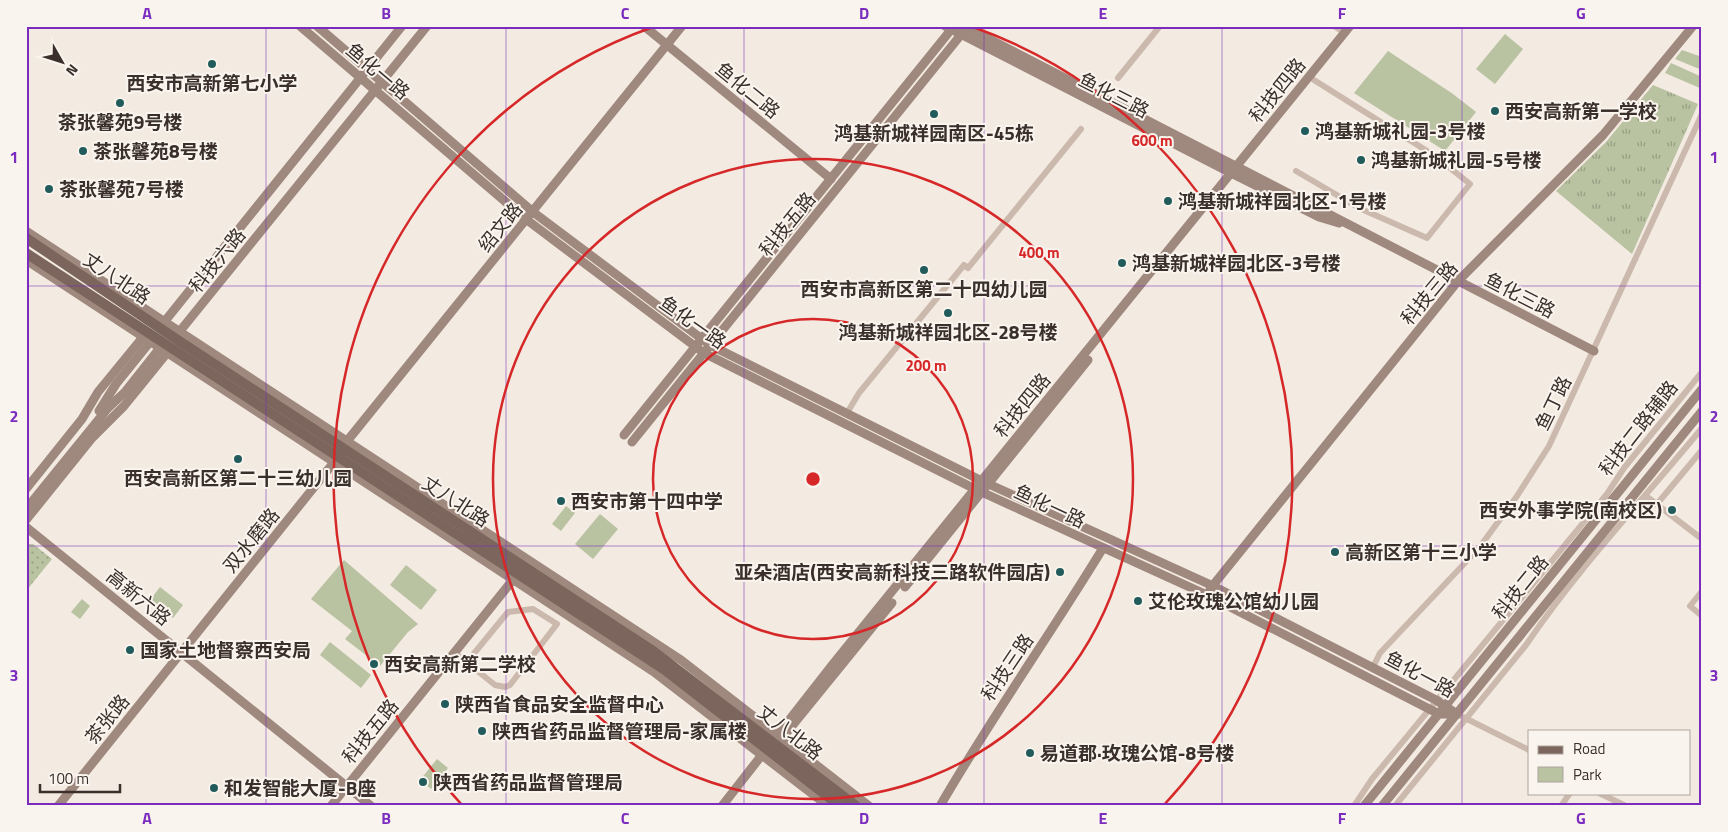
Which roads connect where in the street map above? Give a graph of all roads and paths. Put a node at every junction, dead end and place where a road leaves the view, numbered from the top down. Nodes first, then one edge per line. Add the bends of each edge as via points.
1 (300, 26) edge
2 (317, 26) edge
3 (402, 26) edge
4 (428, 26) edge
5 (644, 26) edge
6 (682, 26) edge
7 (1160, 26) edge
8 (1334, 26) edge
9 (1357, 26) edge
10 (1693, 26) edge
11 (966, 27) edge
12 (950, 28) edge
13 (1347, 30) edge
14 (960, 36) junction
15 (667, 45) junction
16 (367, 69) junction
17 (920, 69) junction
18 (928, 76) junction
19 (360, 77) junction
20 (1118, 78) dead end
21 (1314, 80) junction
22 (382, 81) junction
23 (375, 90) junction
24 (1702, 114) edge
25 (1081, 129) dead end
26 (1236, 171) junction
27 (1296, 171) dead end
28 (831, 179) junction
29 (533, 212) junction
30 (527, 220) junction
31 (26, 231) edge
32 (26, 238) edge
33 (26, 253) edge
34 (26, 260) edge
35 (1458, 281) junction
36 (161, 325) junction
37 (177, 335) junction
38 (149, 338) junction
39 (702, 338) junction
40 (710, 345) junction
41 (695, 347) junction
42 (164, 348) junction
43 (1594, 351) junction
44 (704, 353) junction
45 (1702, 372) edge
46 (663, 387) junction
47 (1702, 389) edge
48 (671, 394) junction
49 (1702, 411) edge
50 (847, 413) junction
51 (1702, 428) edge
52 (624, 435) dead end
53 (632, 442) dead end
54 (1702, 450) edge
55 (340, 452) junction
56 (985, 482) junction
57 (26, 489) edge
58 (978, 491) junction
59 (1646, 496) junction
60 (26, 500) edge
61 (1657, 504) junction
62 (26, 509) edge
63 (26, 520) edge
64 (26, 527) edge
65 (1702, 539) edge
66 (1102, 548) junction
67 (520, 570) junction
68 (1211, 585) junction
69 (1702, 591) edge
70 (1207, 595) junction
71 (1702, 616) edge
72 (182, 652) junction
73 (454, 652) junction
74 (467, 662) junction
75 (1373, 667) junction
76 (1436, 700) junction
77 (1446, 705) junction
78 (1429, 709) junction
79 (1439, 714) junction
80 (1457, 714) junction
81 (1467, 719) junction
82 (777, 739) junction
83 (1528, 750) edge
84 (766, 754) junction
85 (347, 786) junction
86 (1569, 794) edge
87 (1602, 794) edge
88 (58, 806) edge
89 (331, 806) edge
90 (371, 806) edge
91 (722, 806) edge
92 (730, 806) edge
93 (828, 806) edge
94 (840, 806) edge
95 (856, 806) edge
96 (869, 806) edge
97 (940, 806) edge
98 (1354, 806) edge
99 (1364, 806) edge
100 (1382, 806) edge
101 (1395, 806) edge
102 (1561, 806) edge
103 (1626, 806) edge

1 - 19 street, 鱼化一路
2 - 16 street, 鱼化一路
3 - 16 street, 科技六路
4 - 22 street, 科技六路
5 - 15 street, 鱼化二路
6 - 15 street, 绍文路
7 - 20 street
8 - 13 street
9 - 21 street, 科技四路
10 - 35 street, 科技三路 via 1604,135
11 - 14 street, 科技五路
11 - 26 street, 鱼化三路
12 - 14 street, 鱼化三路
12 - 17 street, 科技五路
13 - 26 street, 科技四路
14 - 18 street, 科技五路
14 - 26 street, 鱼化三路
15 - 28 street, 鱼化二路
15 - 29 street, 绍文路
16 - 19 street, 科技六路
16 - 22 street, 鱼化一路
17 - 18 street
17 - 28 street, 科技五路
18 - 40 street, 科技五路
19 - 23 street, 鱼化一路
19 - 36 street, 科技六路
21 - 26 street, 科技四路
21 - 27 street via 1435,156 1470,184 1427,238 1359,208
22 - 23 street, 科技六路
22 - 29 street, 鱼化一路
23 - 30 street, 鱼化一路
23 - 37 street, 科技六路
24 - 43 street, 鱼丁路
25 - 50 street via 968,268 964,265 865,385
26 - 35 street, 鱼化三路 via 1320,217 1351,227
26 - 56 street, 科技四路
28 - 39 street, 科技五路
29 - 30 street, 绍文路
29 - 39 street, 鱼化一路
30 - 41 street, 鱼化一路
30 - 55 street, 绍文路
31 - 36 street
32 - 36 main road, 丈八北路
33 - 38 main road, 丈八北路
34 - 38 street
35 - 43 street, 鱼化三路
35 - 68 street, 科技三路
36 - 37 main road, 丈八北路
36 - 38 street, 科技六路
37 - 42 street, 科技六路
37 - 55 main road, 丈八北路
38 - 42 main road, 丈八北路
38 - 57 street via 98,392 82,419
38 - 60 street, 科技六路 via 104,405
39 - 40 street, 鱼化一路
39 - 41 street, 科技五路
40 - 44 street, 科技五路
40 - 50 street, 鱼化一路
41 - 44 street, 鱼化一路
41 - 46 street, 科技五路
42 - 55 main road, 丈八北路
42 - 62 street, 科技六路 via 108,408
42 - 63 street via 124,406 92,438
43 - 75 street, 鱼丁路 via 1562,422 1518,496 1479,548 1380,653
44 - 48 street, 科技五路
44 - 58 street, 鱼化一路
45 - 76 street, 科技二路辅路
46 - 48 street
46 - 52 street, 科技五路
47 - 77 street, 科技二路
48 - 53 street, 科技五路
49 - 80 street, 科技二路
50 - 56 street, 鱼化一路
51 - 59 street
54 - 61 street
55 - 67 main road, 丈八北路
55 - 67 street
55 - 72 street, 双水磨路
56 - 58 street, 科技四路
56 - 68 street, 鱼化一路
58 - 66 street, 鱼化一路
58 - 82 street, 科技四路
59 - 61 street
59 - 81 street via 1542,620
61 - 65 street
64 - 72 street, 高新六路
66 - 70 street, 鱼化一路
66 - 97 street, 科技三路 via 1053,629 982,734
67 - 73 street, 科技五路
67 - 82 main road, 丈八北路 via 653,651
67 - 84 main road, 丈八北路 via 665,670
68 - 70 street, 科技三路
68 - 75 street, 鱼化一路
69 - 71 street via 1690,606
70 - 78 street, 鱼化一路
72 - 85 street, 高新六路
72 - 88 street, 茶张路
73 - 74 street
73 - 85 street, 科技五路
74 - 74 street via 495,685 510,685 557,624 533,609 508,612
75 - 76 street, 鱼化一路
76 - 77 street, 鱼化一路
76 - 78 street, 科技二路辅路
77 - 79 street, 科技二路
77 - 80 street, 鱼化一路
78 - 79 street, 鱼化一路
78 - 98 street, 科技二路辅路
79 - 80 street, 鱼化一路
79 - 99 street, 科技二路
80 - 81 street
80 - 100 street, 科技二路
81 - 83 street
81 - 101 street
82 - 84 street, 科技四路
82 - 95 main road, 丈八北路
82 - 96 street
84 - 91 street, 科技四路
84 - 92 street, 科技四路
84 - 93 street
84 - 94 main road, 丈八北路
85 - 89 street, 科技五路
85 - 90 street, 高新六路
86 - 102 street
87 - 103 street

